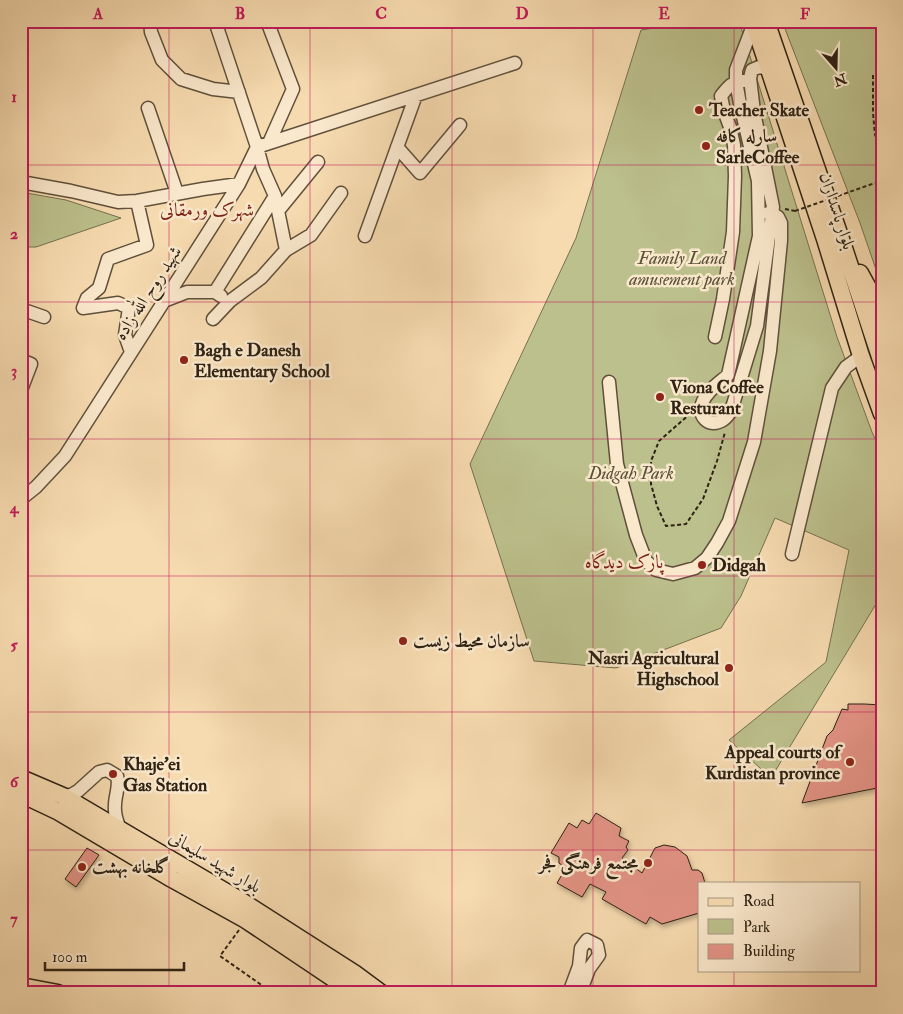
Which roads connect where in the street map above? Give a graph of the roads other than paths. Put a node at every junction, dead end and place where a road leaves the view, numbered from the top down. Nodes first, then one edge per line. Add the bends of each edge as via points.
1 (150, 21) edge
2 (215, 21) edge
3 (267, 21) edge
4 (758, 22) edge
5 (515, 63) dead end
6 (769, 69) junction
7 (751, 80) junction
8 (736, 81) junction
9 (239, 92) junction
10 (416, 95) junction
11 (148, 108) dead end
12 (460, 125) dead end
13 (263, 145) junction
14 (397, 147) junction
15 (318, 162) dead end
16 (21, 182) edge
17 (239, 184) junction
18 (341, 193) dead end
19 (177, 194) junction
20 (275, 196) junction
21 (137, 201) junction
22 (278, 211) junction
23 (758, 211) junction
24 (772, 213) junction
25 (365, 236) dead end
26 (840, 236) junction
27 (286, 250) junction
28 (214, 292) junction
29 (164, 301) junction
30 (230, 301) junction
31 (21, 309) edge
32 (44, 317) dead end
33 (882, 318) edge
34 (213, 319) dead end
35 (715, 337) dead end
36 (131, 352) junction
37 (861, 356) junction
38 (26, 362) edge
39 (882, 363) edge
40 (609, 382) dead end
41 (21, 390) edge
42 (882, 414) edge
43 (21, 499) edge
44 (792, 554) dead end
45 (21, 778) edge
46 (21, 794) edge
47 (63, 796) junction
48 (120, 829) junction
49 (190, 880) junction
50 (21, 986) edge
51 (58, 993) edge
52 (355, 993) edge
53 (381, 993) edge
54 (569, 993) edge
55 (580, 993) edge

1 - 9 street via 162,60 181,80
2 - 9 street
3 - 13 street, شهید روح الله زاده via 292,89
4 - 6 main road, بلوار پاسداران
4 - 8 street via 736,70
4 - 26 main road, بلوار پاسداران
5 - 10 street
6 - 7 street via 759,67 752,70
6 - 37 main road, بلوار پاسداران
7 - 8 street
7 - 24 street
8 - 23 street via 758,181
8 - 35 street via 721,96 734,145 735,176 733,232
9 - 13 street
10 - 13 street
10 - 14 street
11 - 19 street
12 - 14 street via 420,173
13 - 17 street, شهید روح الله زاده
13 - 20 street via 263,169
14 - 25 street
15 - 22 street
16 - 21 street via 118,202
17 - 19 street
17 - 29 street, شهید روح الله زاده
18 - 27 street via 311,235
19 - 21 street
20 - 22 street
20 - 28 street
21 - 36 street via 147,245 108,259 100,288 87,298 83,308 118,303 128,308 125,335
22 - 27 street
23 - 24 street
23 - 24 street via 759,236 728,376 713,387 703,400 700,411 709,422 723,420 731,411 757,326
24 - 40 street via 781,223 781,241 770,351 754,442 729,521 707,558 694,568 673,574 656,570 646,561 617,464
26 - 33 main road
26 - 39 main road, بلوار پاسداران
27 - 30 street via 261,278
28 - 29 street via 188,292
28 - 30 street
29 - 36 street, شهید روح الله زاده
30 - 34 street
31 - 32 street
36 - 43 street, شهید روح الله زاده via 65,456
37 - 42 main road, بلوار پاسداران
37 - 44 street via 846,367 832,388
38 - 41 street
45 - 47 main road, بلوار شهید سلیمانی
46 - 49 main road, بلوار شهید سلیمانی
47 - 48 main road, بلوار شهید سلیمانی
47 - 48 street via 78,791 99,772 107,770 117,776 119,782 114,807
48 - 49 main road, بلوار شهید سلیمانی
49 - 52 main road, بلوار شهید سلیمانی
49 - 53 main road, بلوار شهید سلیمانی via 243,902
50 - 51 main road
54 - 55 street via 579,966 581,948 587,940 597,945 599,955 588,969

